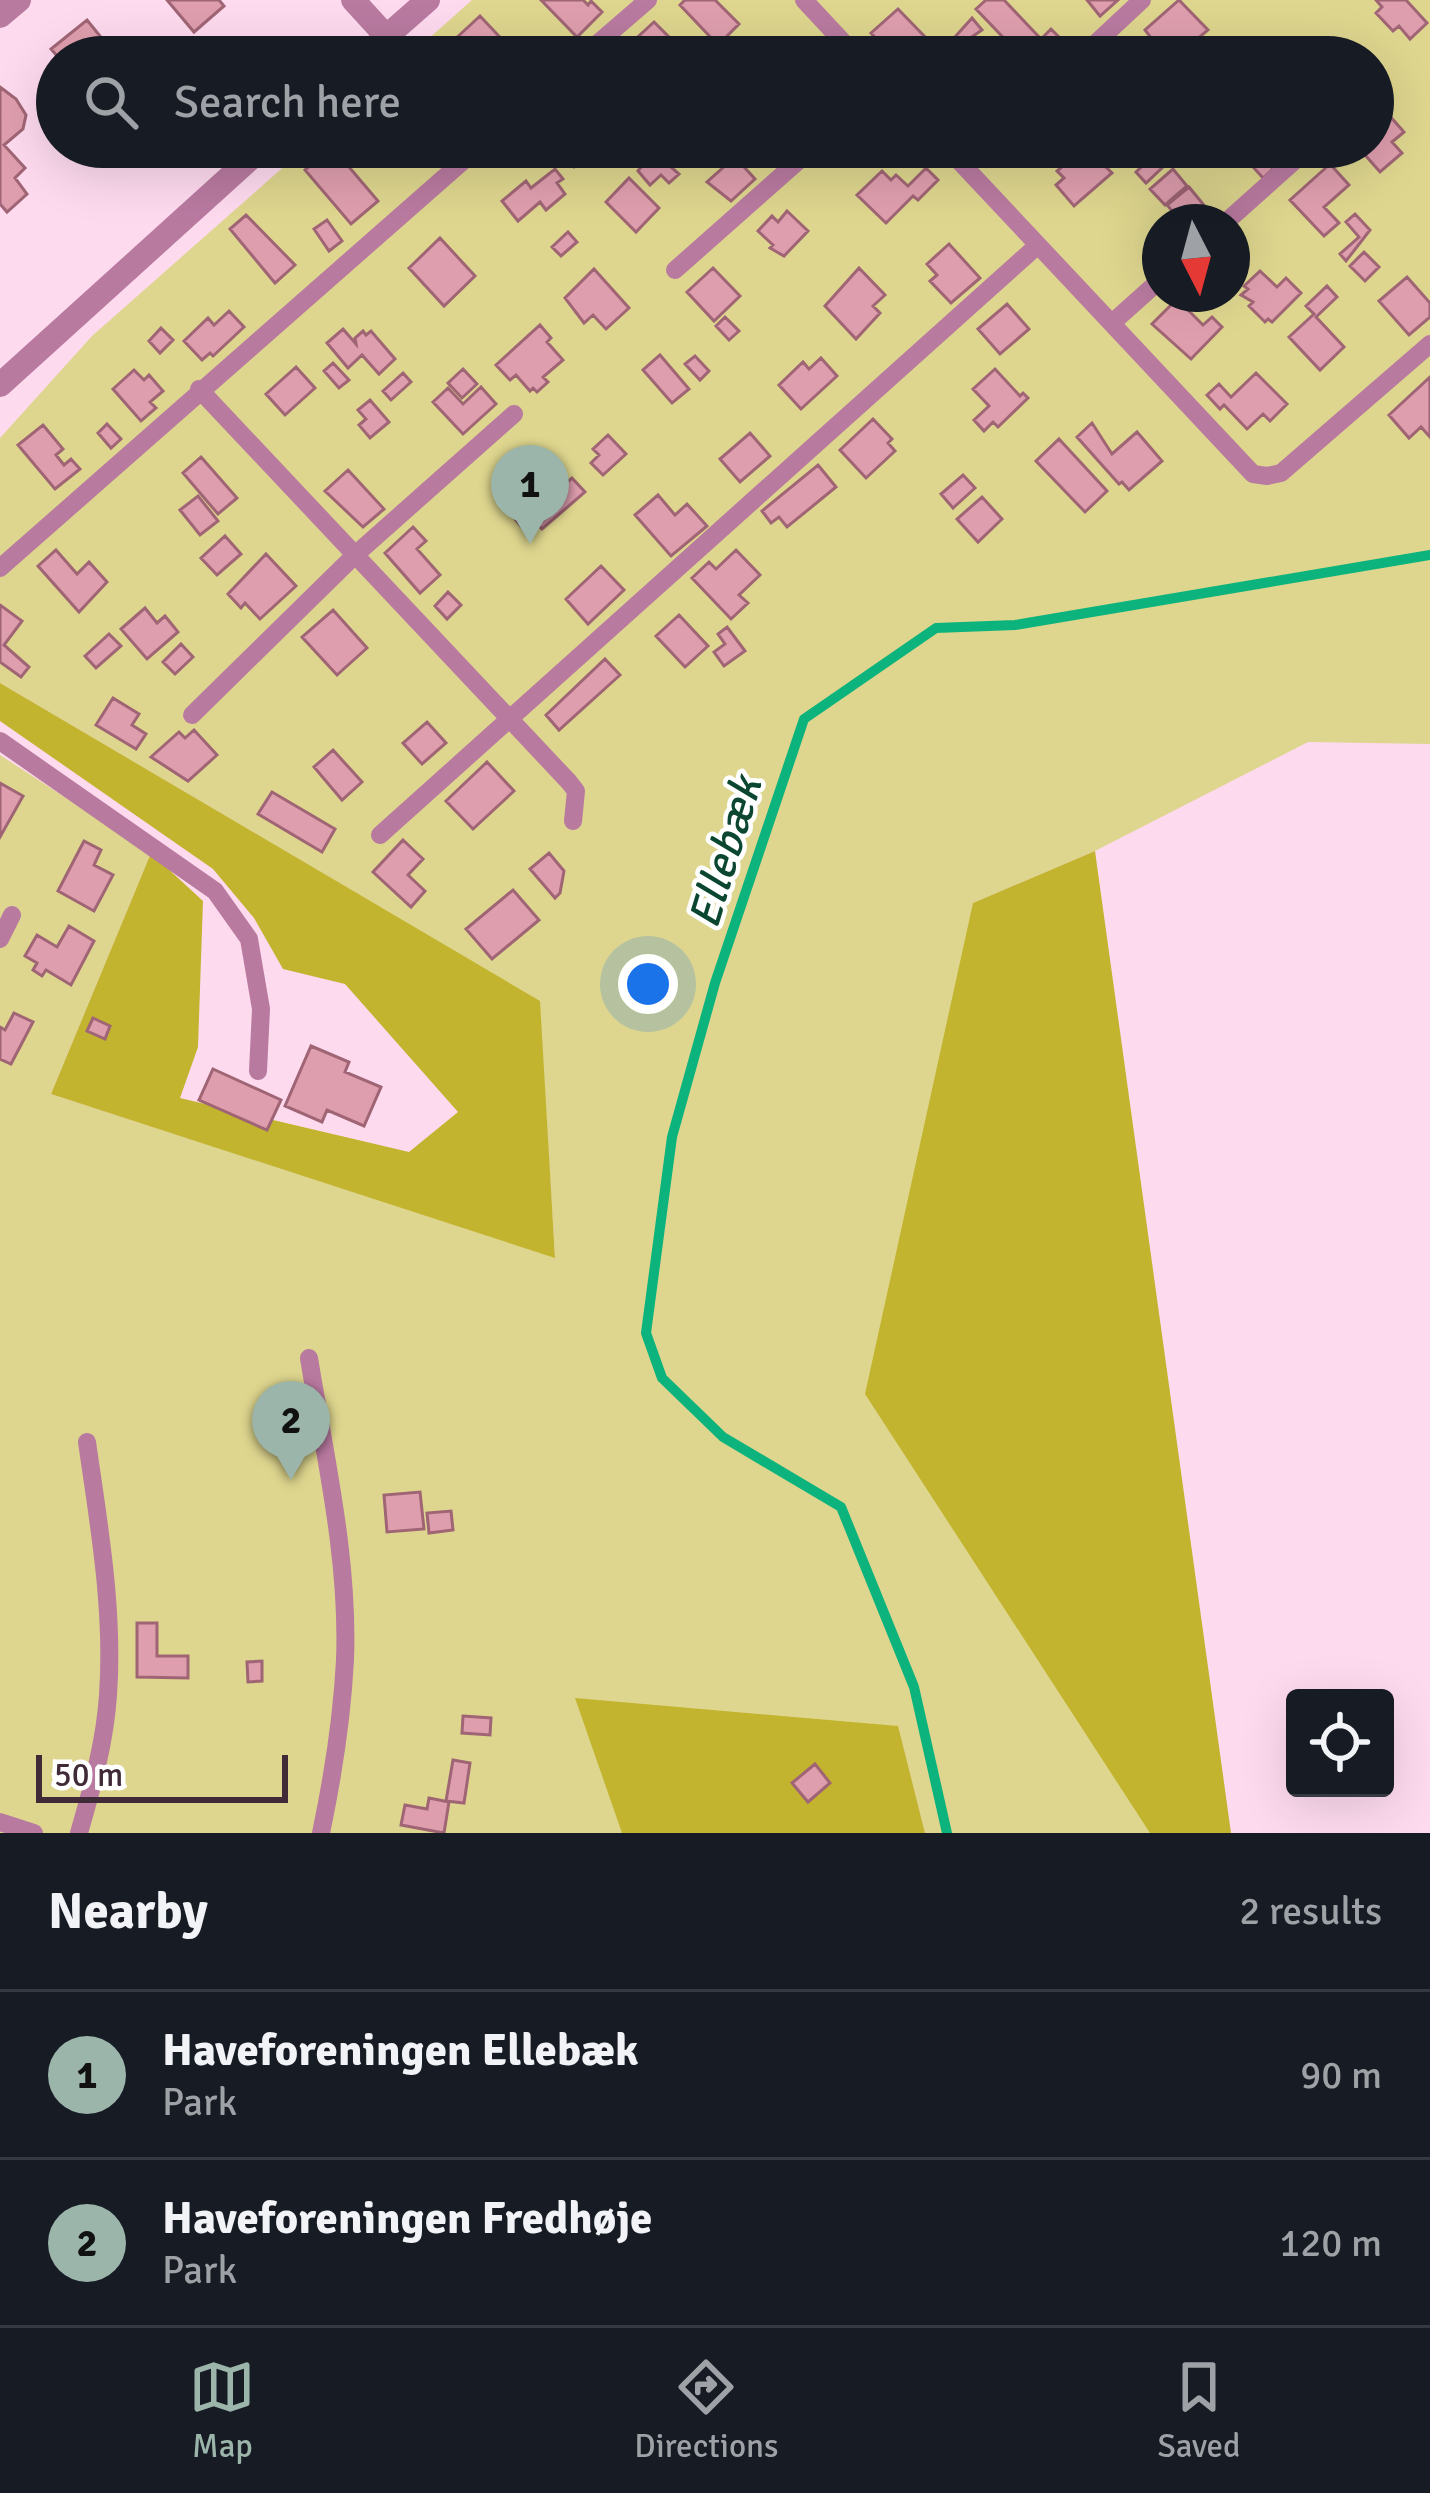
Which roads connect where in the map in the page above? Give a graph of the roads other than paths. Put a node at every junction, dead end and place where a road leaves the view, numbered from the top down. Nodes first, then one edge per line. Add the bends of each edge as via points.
1 (19, 0) edge
2 (353, 0) edge
3 (428, 0) edge
4 (648, 0) edge
5 (1142, 0) edge
6 (813, 3) edge
7 (0, 16) edge
8 (386, 36) joint
9 (606, 36) edge
10 (840, 36) edge
11 (1103, 36) edge
12 (240, 168) edge
13 (454, 168) edge
14 (790, 168) edge
15 (967, 168) edge
16 (1286, 168) edge
17 (1246, 204) edge
18 (1038, 245) junction
19 (675, 271) dead end
20 (1142, 296) edge
21 (1112, 322) junction
22 (1430, 344) edge
23 (0, 385) edge
24 (200, 389) junction
25 (514, 414) dead end
26 (355, 555) junction
27 (0, 568) edge
28 (192, 715) dead end
29 (510, 717) junction
30 (0, 741) edge
31 (573, 821) dead end
32 (380, 835) dead end
33 (12, 915) dead end
34 (0, 939) edge
35 (258, 1071) dead end
36 (309, 1358) dead end
37 (88, 1442) dead end
38 (0, 1822) edge
39 (34, 1833) edge
40 (79, 1833) edge
41 (321, 1833) edge

1 - 7 street
2 - 8 street
3 - 8 street
4 - 9 lane
5 - 11 lane
6 - 10 lane
12 - 23 street
13 - 24 lane
14 - 19 lane
15 - 18 lane
16 - 17 lane
18 - 21 lane
18 - 29 lane
20 - 21 lane
21 - 22 lane via 1239,464 1267,476 1295,462
24 - 26 lane
24 - 27 lane
25 - 26 lane
26 - 28 lane
26 - 29 lane
29 - 31 lane via 576,791
29 - 32 lane
30 - 35 lane via 215,890 249,939 261,1009
33 - 34 lane
36 - 41 lane via 341,1563 345,1658
37 - 40 lane via 109,1597 108,1696
38 - 39 lane

